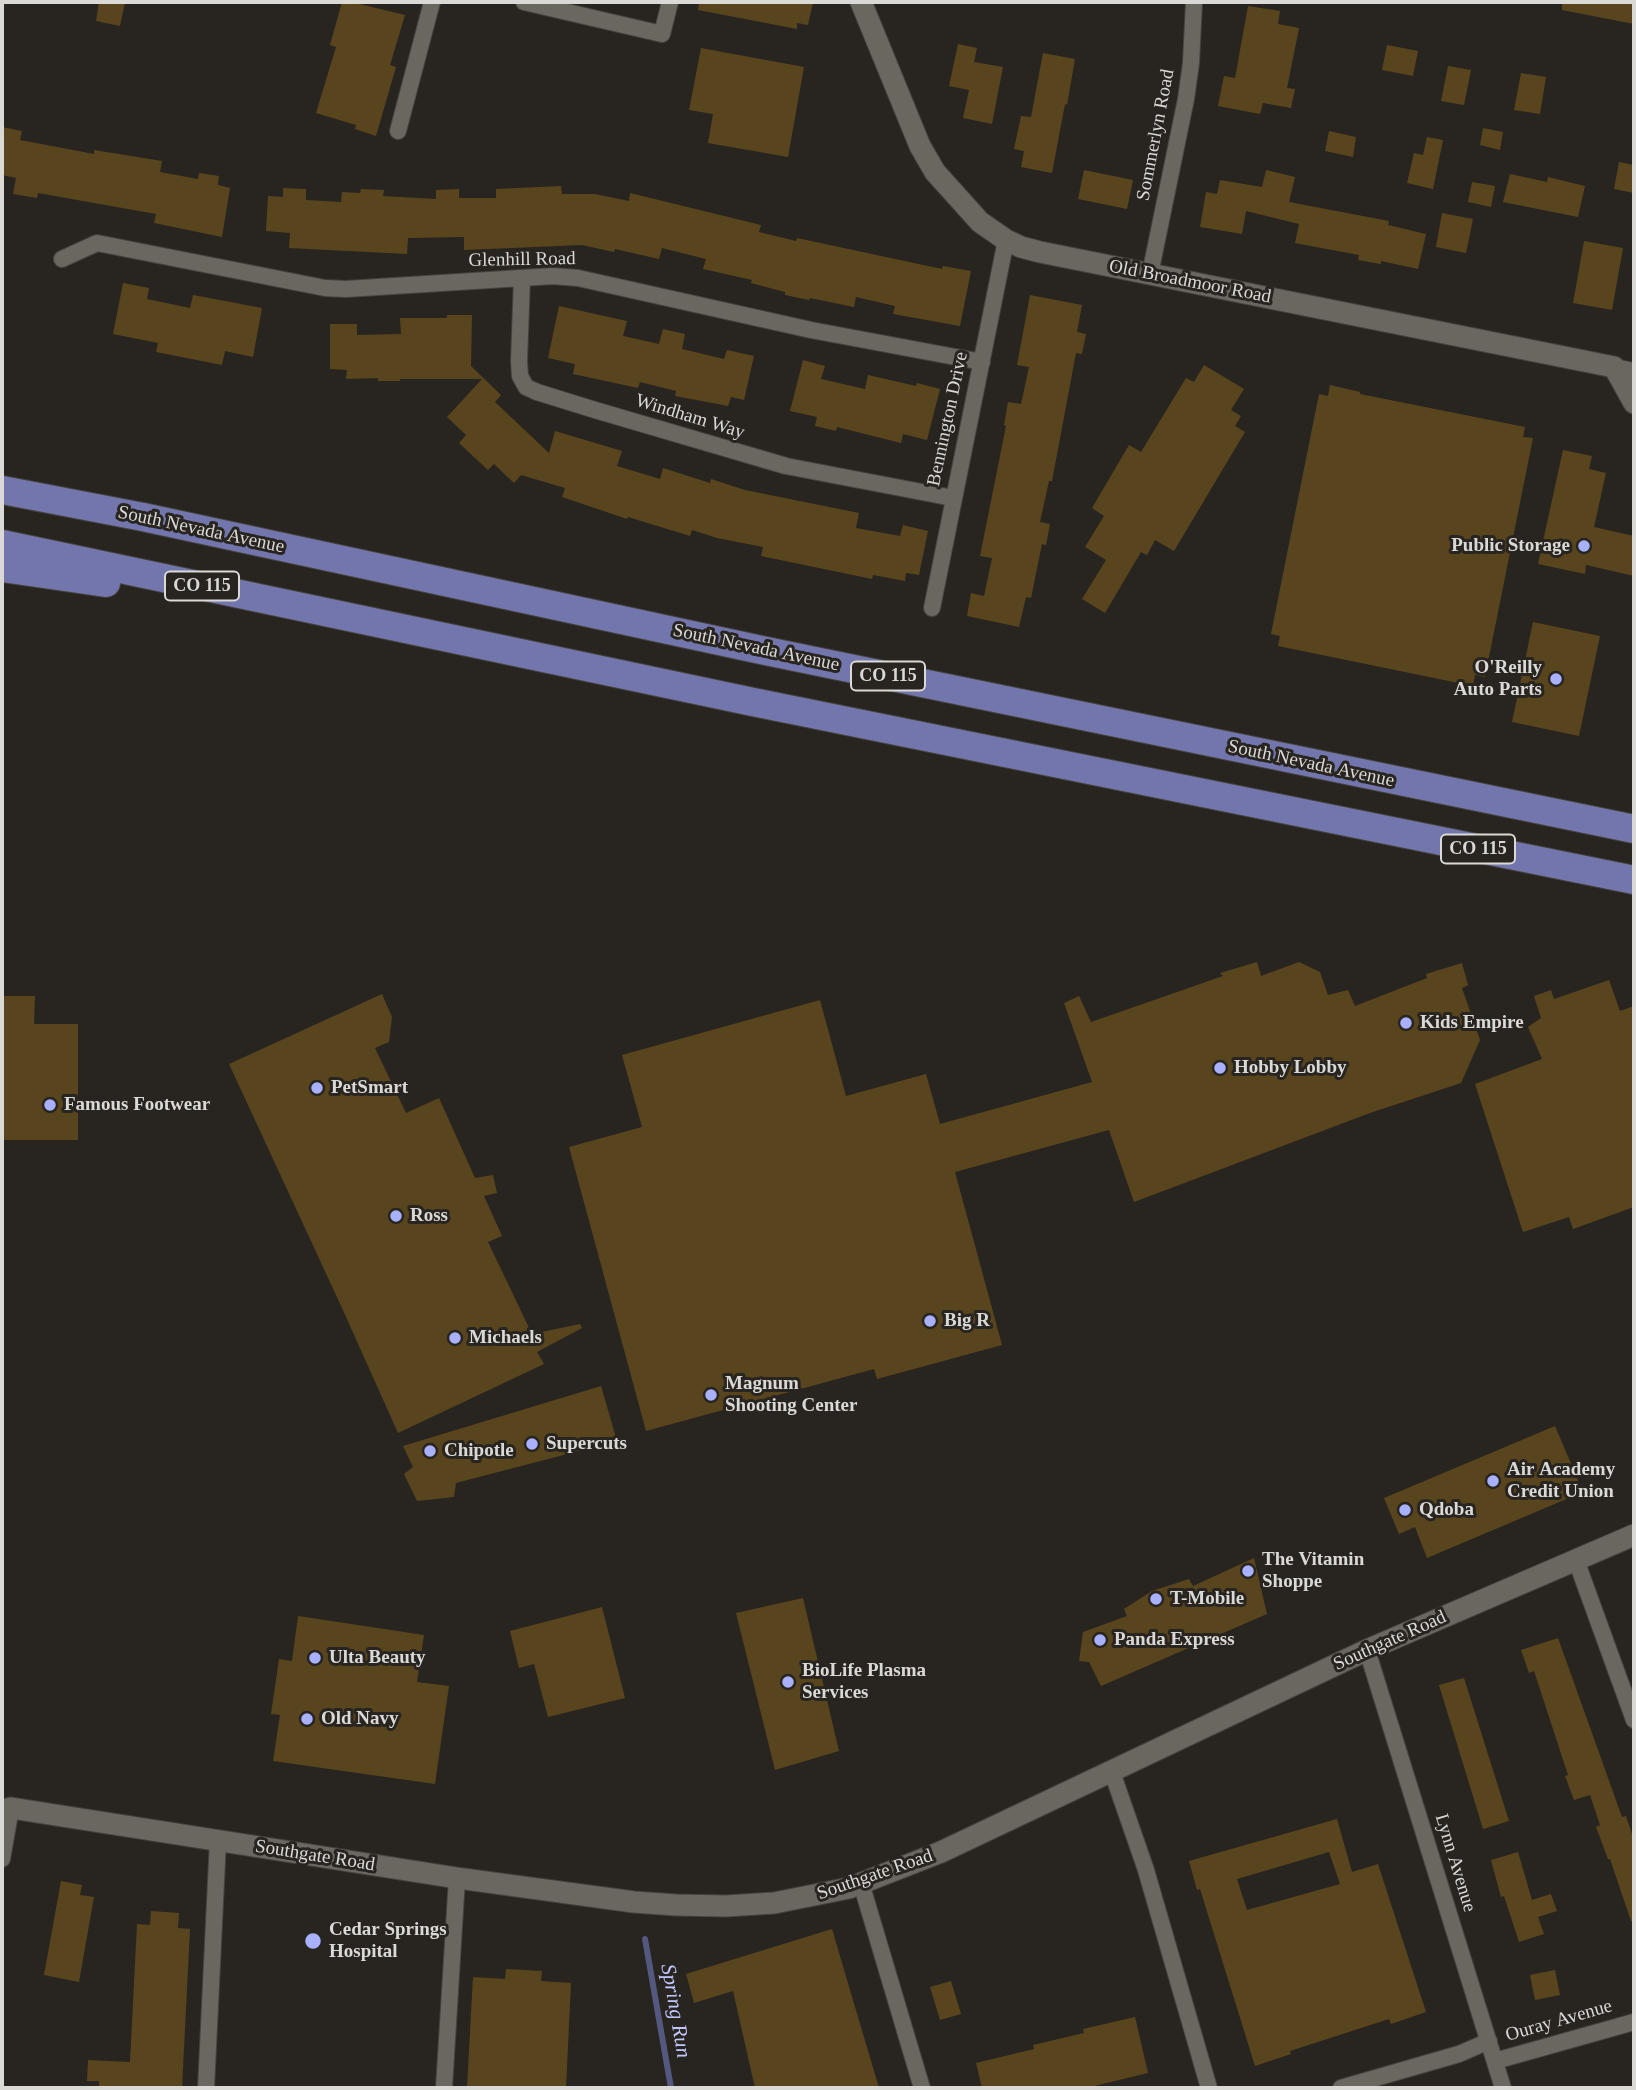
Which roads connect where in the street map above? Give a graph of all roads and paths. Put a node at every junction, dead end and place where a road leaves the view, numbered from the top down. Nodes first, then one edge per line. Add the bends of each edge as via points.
1 (432, 2) edge
2 (524, 2) edge
3 (670, 2) edge
4 (861, 2) edge
5 (1195, 2) edge
6 (398, 131) dead end
7 (1006, 240) junction
8 (62, 259) dead end
9 (1150, 274) junction
10 (522, 278) junction
11 (982, 362) junction
12 (1624, 369) edge
13 (1634, 403) edge
14 (2, 474) edge
15 (2, 490) edge
16 (953, 498) junction
17 (143, 517) junction
18 (2, 544) edge
19 (2, 568) edge
20 (932, 608) dead end
21 (403, 627) junction
22 (1634, 829) edge
23 (1634, 880) edge
24 (1634, 1535) edge
25 (1576, 1560) junction
26 (1367, 1650) junction
27 (1634, 1720) edge
28 (1112, 1772) junction
29 (5, 1807) edge
30 (218, 1840) junction
31 (2, 1859) edge
32 (457, 1878) junction
33 (861, 1883) junction
34 (1634, 2022) edge
35 (1489, 2041) junction
36 (1495, 2061) junction
37 (206, 2088) edge
38 (444, 2088) edge
39 (922, 2088) edge
40 (1209, 2088) edge
41 (1341, 2088) edge
42 (1503, 2088) edge

1 - 6 street
2 - 3 street via 662,34
4 - 7 street, Old Broadmoor Road via 920,146 936,172 980,222
5 - 9 street, Sommerlyn Road via 1186,99
7 - 9 street, Old Broadmoor Road via 1040,252
7 - 11 street, Bennington Drive
8 - 10 street, Glenhill Road via 97,243 346,289
9 - 12 street, Old Broadmoor Road
10 - 11 street, Glenhill Road via 553,276 603,283 811,330
10 - 16 street, Windham Way via 520,376 526,387 537,393 786,466
11 - 16 street, Bennington Drive
12 - 13 street, Old Broadmoor Road
14 - 17 highway
15 - 17 highway, South Nevada Avenue / CO 115
16 - 20 street, Bennington Drive
17 - 22 highway, South Nevada Avenue / CO 115
18 - 21 highway, CO 115
19 - 21 highway
21 - 23 highway, CO 115
24 - 25 street, Southgate Road
25 - 26 street, Southgate Road
25 - 27 street
26 - 28 street, Southgate Road
26 - 35 street, Lynn Avenue
28 - 33 street, Southgate Road via 941,1852
28 - 40 street via 1146,1870
29 - 30 street, Southgate Road
29 - 31 street
30 - 32 street, Southgate Road
30 - 37 street
32 - 33 street, Southgate Road via 634,1902 726,1906 774,1903
32 - 38 street
33 - 39 street
34 - 36 street, Ouray Avenue
35 - 36 street, Lynn Avenue
35 - 41 street
36 - 42 street, Lynn Avenue

